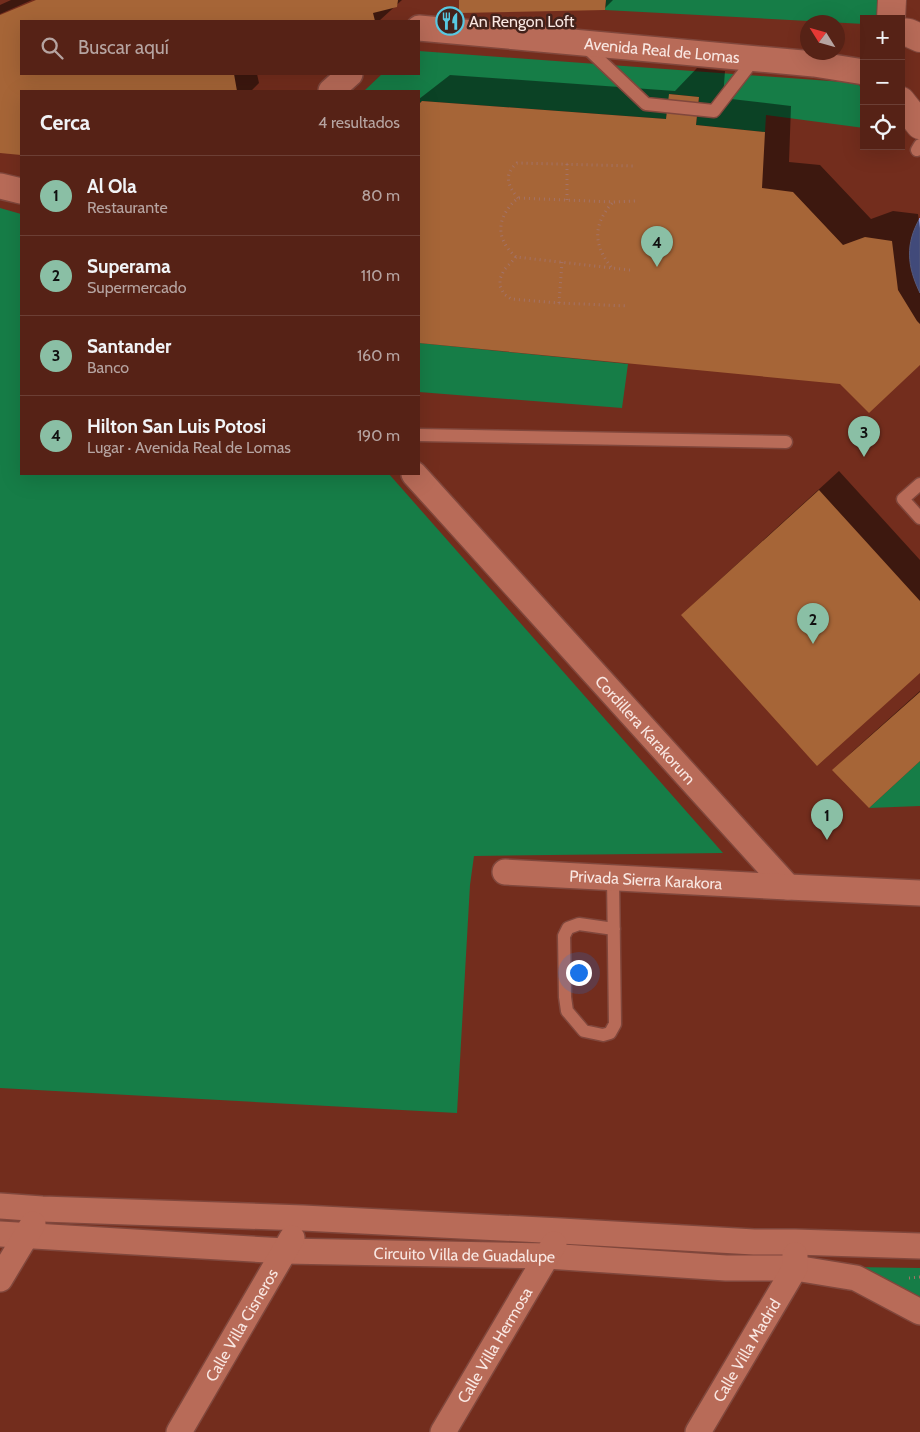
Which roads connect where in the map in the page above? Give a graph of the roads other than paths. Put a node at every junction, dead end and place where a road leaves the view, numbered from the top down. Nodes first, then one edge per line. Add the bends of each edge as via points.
1 (892, 0) edge
2 (891, 15) edge
3 (420, 28) edge
4 (905, 32) edge
5 (920, 38) edge
6 (581, 43) junction
7 (756, 58) junction
8 (860, 58) edge
9 (814, 64) junction
10 (860, 71) edge
11 (349, 75) edge
12 (332, 90) edge
13 (920, 92) edge
14 (905, 99) edge
15 (903, 105) edge
16 (919, 140) edge
17 (0, 186) edge
18 (20, 191) edge
19 (420, 435) edge
20 (786, 442) dead end
21 (415, 475) edge
22 (920, 484) edge
23 (920, 518) edge
24 (505, 872) dead end
25 (614, 878) junction
26 (788, 887) junction
27 (920, 893) edge
28 (614, 929) junction
29 (0, 1206) edge
30 (42, 1209) junction
31 (304, 1218) junction
32 (561, 1231) junction
33 (0, 1234) edge
34 (26, 1236) junction
35 (795, 1242) junction
36 (920, 1246) edge
37 (285, 1251) junction
38 (547, 1256) junction
39 (795, 1268) junction
40 (0, 1278) edge
41 (920, 1312) edge
42 (179, 1432) edge
43 (442, 1432) edge
44 (698, 1432) edge

1 - 2 street
3 - 6 street, Avenida Real de Lomas
4 - 5 street
6 - 7 street, Avenida Real de Lomas
6 - 7 lane via 646,104 714,111
7 - 9 street, Avenida Real de Lomas
8 - 9 street, Avenida Real de Lomas
9 - 10 street, Avenida Real de Lomas
11 - 12 street
13 - 14 street
15 - 16 street
17 - 18 street
19 - 20 lane
21 - 26 street, Cordillera Karakorum
22 - 23 lane via 903,499
24 - 25 street, Privada Sierra Karakora
25 - 26 street, Privada Sierra Karakora
25 - 28 lane
26 - 27 street
28 - 28 lane via 615,1024 610,1033 603,1035 584,1031 567,1011 564,936 568,928 579,924
29 - 30 street, Circuito Villa de Guadalupe
30 - 31 street, Circuito Villa de Guadalupe
30 - 34 street
31 - 32 street, Circuito Villa de Guadalupe
31 - 37 street, Calle Villa Cisneros
32 - 35 street, Circuito Villa de Guadalupe
32 - 38 street, Calle Villa Hermosa
33 - 34 street, Circuito Villa de Guadalupe
34 - 37 street, Circuito Villa de Guadalupe
34 - 40 street
35 - 36 street, Circuito Villa de Guadalupe
35 - 39 street
37 - 38 street, Circuito Villa de Guadalupe
37 - 42 street, Calle Villa Cisneros
38 - 39 street, Circuito Villa de Guadalupe via 726,1268
38 - 43 street, Calle Villa Hermosa
39 - 41 street, Circuito Villa de Guadalupe via 856,1278
39 - 44 street, Calle Villa Madrid

